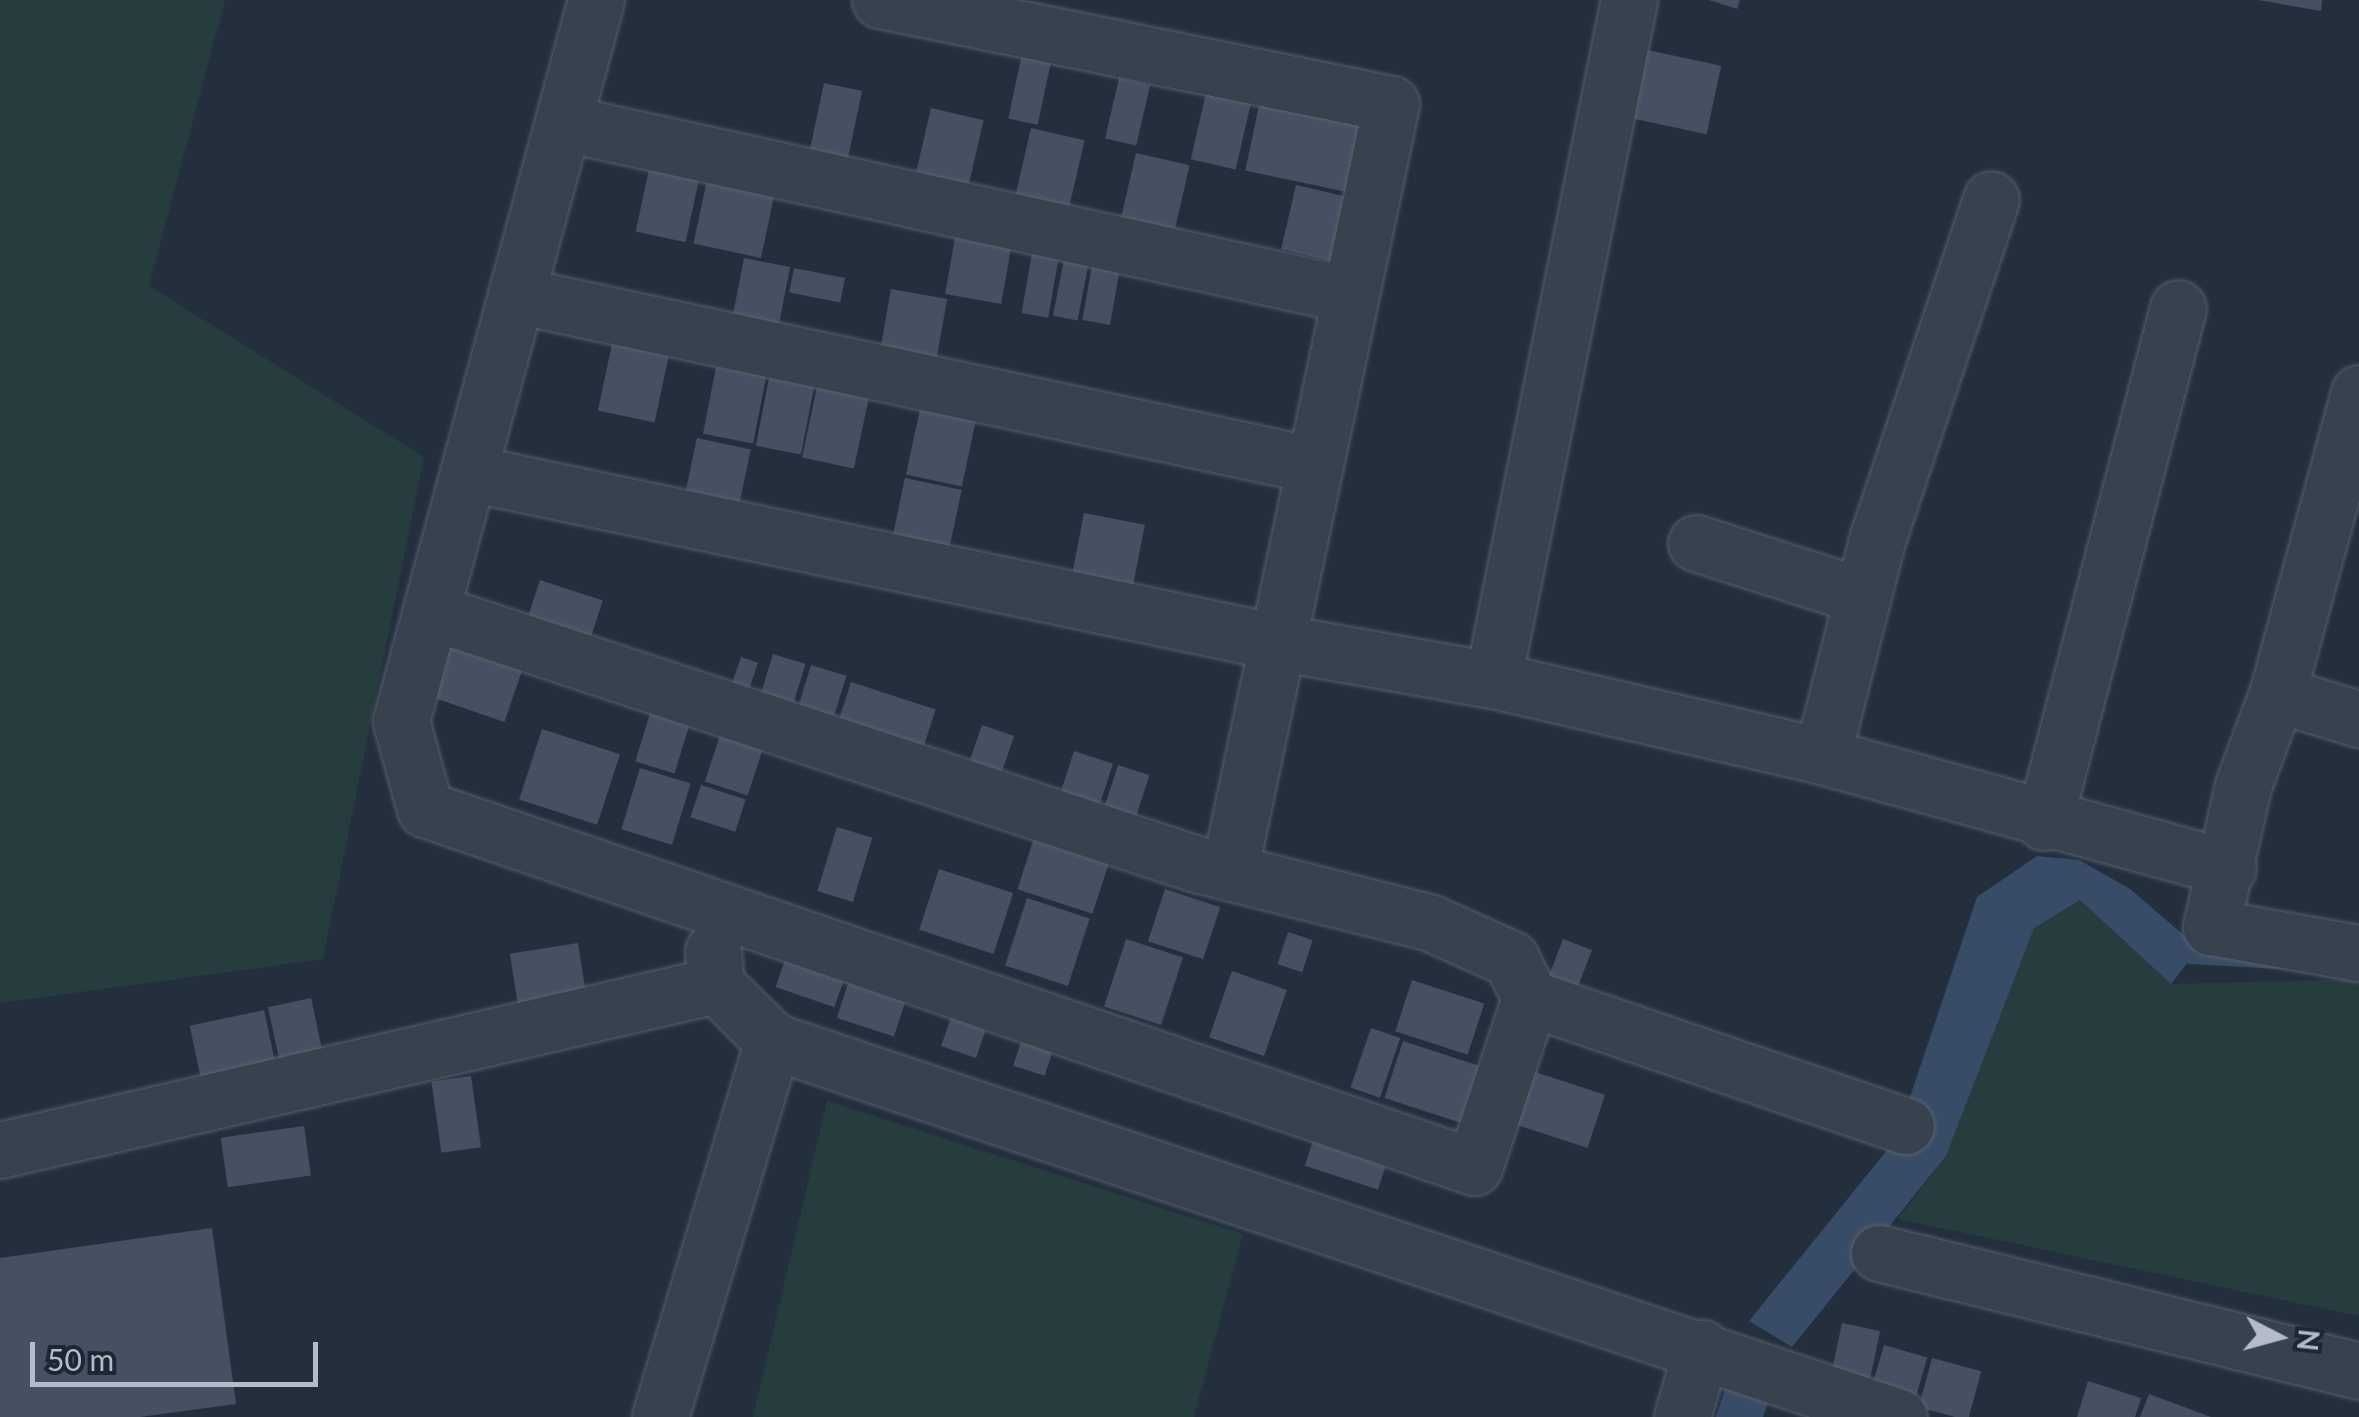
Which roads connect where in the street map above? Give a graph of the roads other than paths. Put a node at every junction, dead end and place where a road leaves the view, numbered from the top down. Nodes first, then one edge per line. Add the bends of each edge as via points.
1 (596, 0) edge
2 (880, 0) edge
3 (1629, 0) edge
4 (564, 123) junction
5 (1991, 199) dead end
6 (516, 295) junction
7 (1350, 295) junction
8 (2178, 308) dead end
9 (2359, 393) edge
10 (1314, 465) junction
11 (470, 473) junction
12 (1696, 542) dead end
13 (2339, 545) edge
14 (1862, 596) junction
15 (432, 612) junction
16 (1277, 642) junction
17 (1493, 680) junction
18 (2277, 694) junction
19 (2359, 718) edge
20 (1822, 756) junction
21 (2044, 822) junction
22 (2228, 868) junction
23 (1229, 872) junction
24 (708, 903) junction
25 (2359, 953) edge
26 (716, 985) junction
27 (1530, 998) junction
28 (773, 1040) junction
29 (1906, 1126) dead end
30 (0, 1150) edge
31 (1880, 1253) dead end
32 (1702, 1348) junction
33 (2359, 1371) edge
34 (660, 1417) edge
35 (1682, 1417) edge
36 (1900, 1417) edge

1 - 4 street
2 - 7 street via 1391,104
3 - 17 street
4 - 6 street
4 - 7 street
5 - 14 street
6 - 10 street
6 - 11 street
7 - 10 street
8 - 21 street
9 - 13 street
10 - 16 street
11 - 15 street
11 - 16 street
12 - 14 street
13 - 18 street
14 - 20 street
15 - 23 street
15 - 24 street via 401,721 425,809
16 - 17 street
16 - 23 street
17 - 20 street
18 - 19 street
18 - 22 street via 2244,786
20 - 21 street via 1965,793
21 - 22 street
22 - 25 street via 2212,927
23 - 27 street via 1431,924 1511,959
24 - 26 street
24 - 27 street via 1474,1167
26 - 28 street
26 - 30 street
27 - 29 street
28 - 32 street
28 - 34 street
31 - 33 street
32 - 35 street
32 - 36 street

